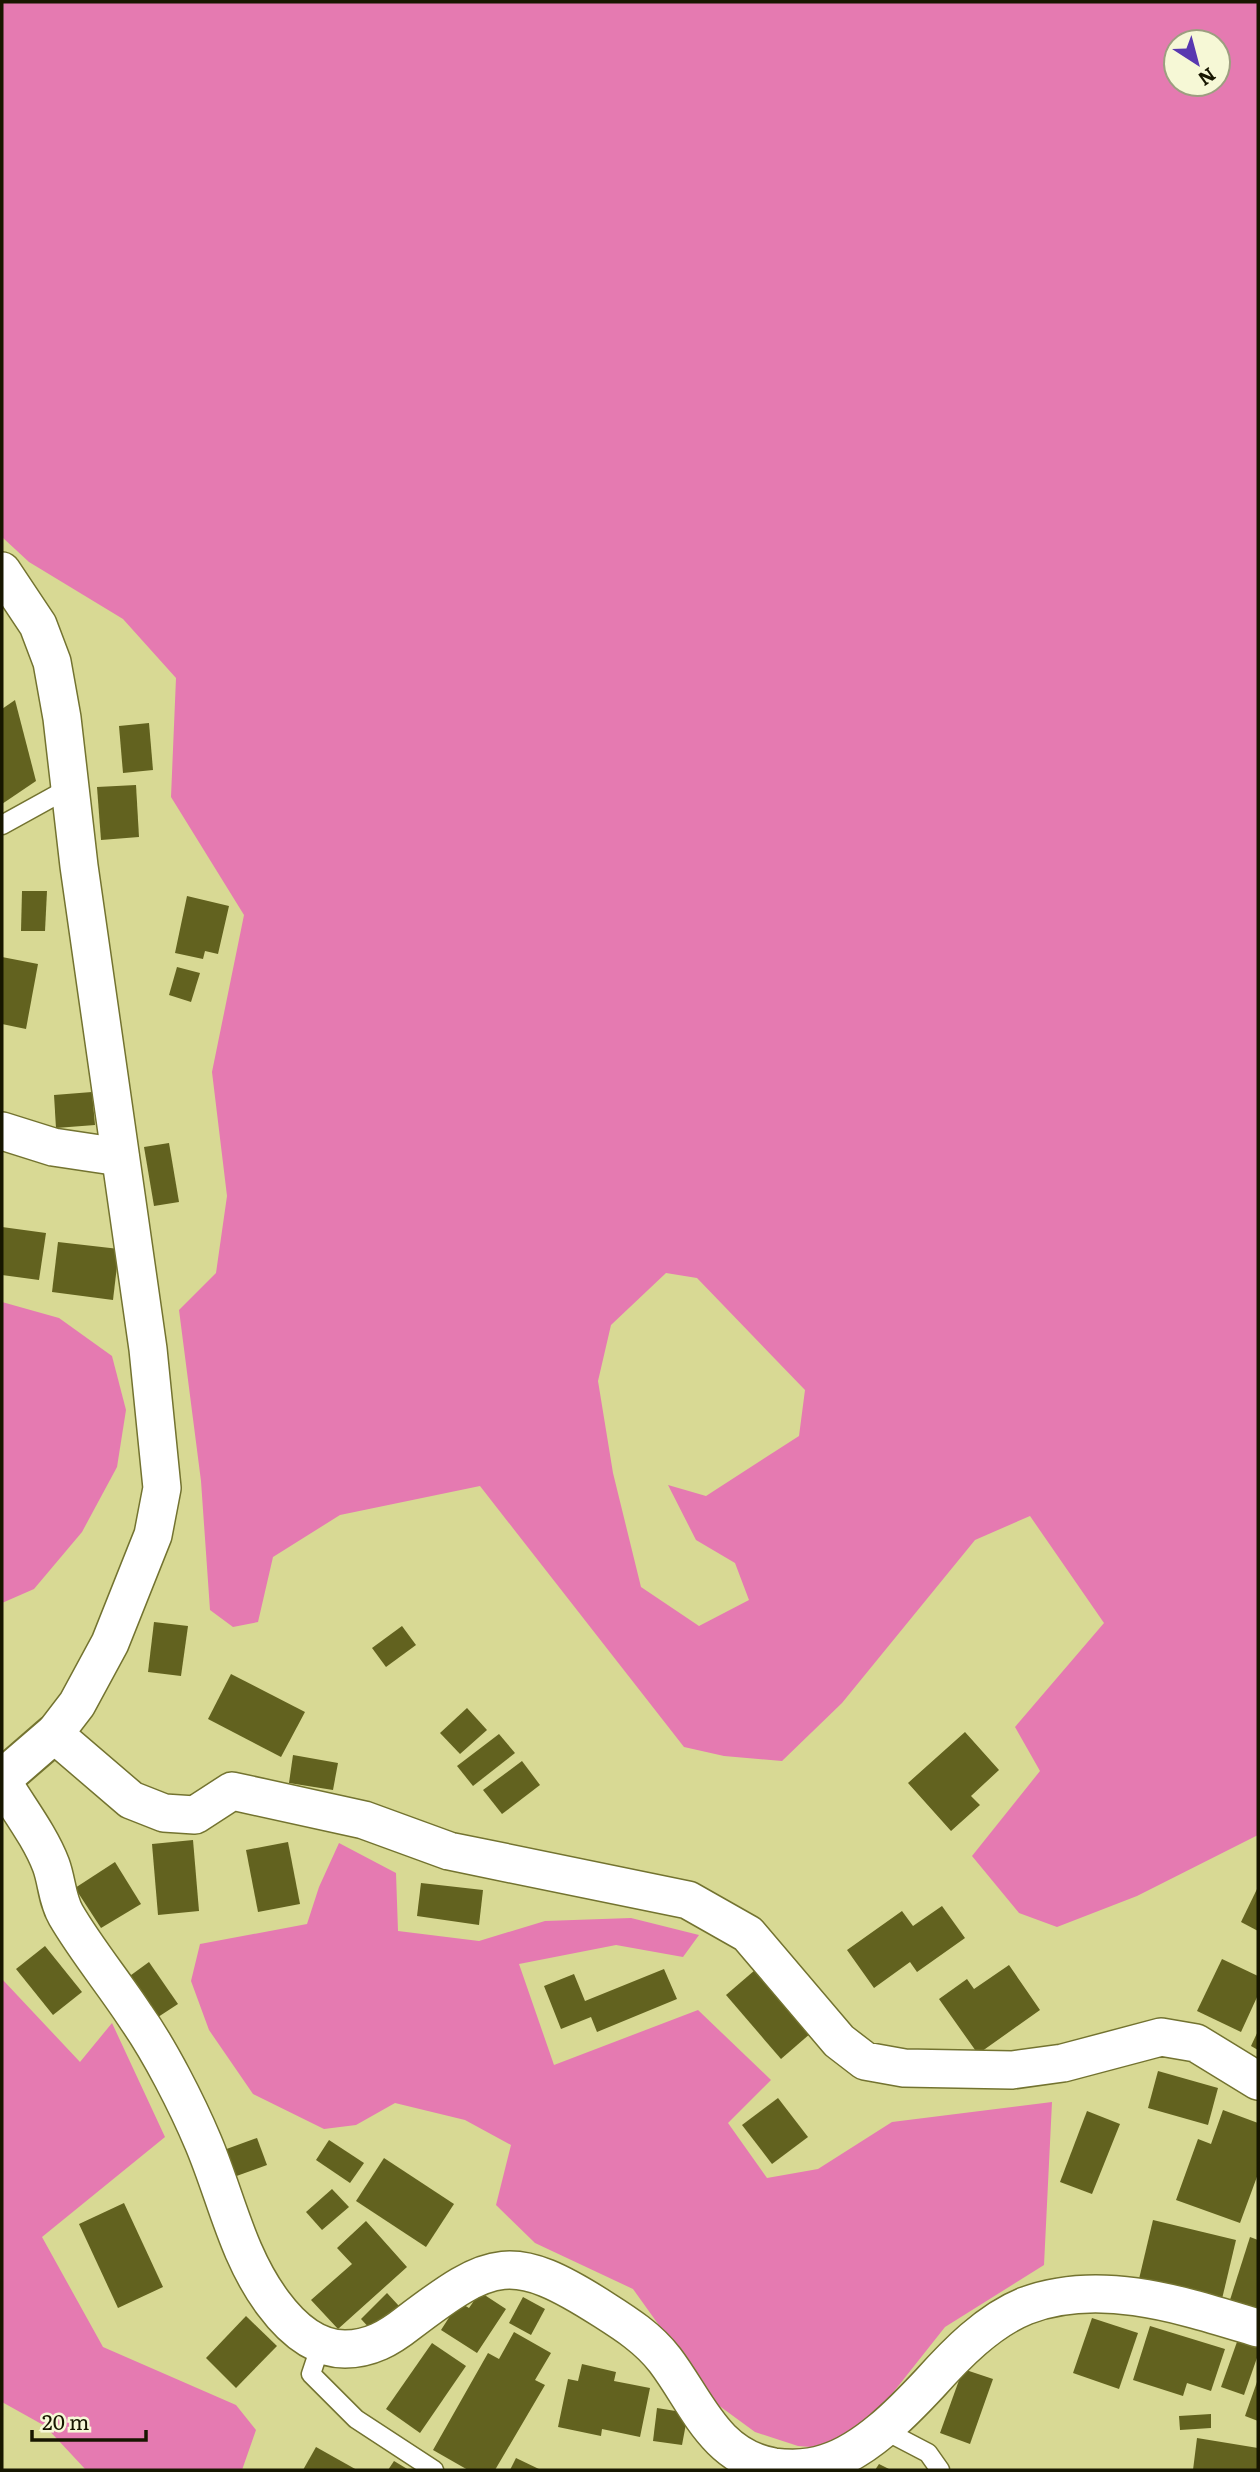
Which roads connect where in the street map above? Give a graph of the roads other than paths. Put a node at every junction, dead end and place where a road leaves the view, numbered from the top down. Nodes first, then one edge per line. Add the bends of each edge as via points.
1 (2, 571) edge
2 (69, 788) junction
3 (2, 825) edge
4 (2, 1131) edge
5 (120, 1157) junction
6 (54, 1734) junction
7 (2, 1780) edge
8 (1258, 2081) edge
9 (1258, 2328) edge
10 (321, 2344) junction
11 (882, 2429) junction
12 (434, 2470) edge
13 (940, 2470) edge

1 - 2 street via 38,625 52,662
2 - 3 lane
2 - 5 street
4 - 5 street via 53,1147
5 - 6 street via 148,1349 162,1488 153,1535 120,1621 77,1704
6 - 7 street
6 - 8 street via 131,1800 164,1813 195,1815 232,1791 364,1820 449,1851 688,1900 748,1934 839,2041 865,2061 904,2068 1012,2070 1063,2063 1161,2037 1196,2043
7 - 10 street via 50,1862 63,1911 141,2023 203,2141 241,2248 259,2281 302,2335
9 - 11 street via 1137,2297 1052,2298 1022,2307 959,2351
10 - 11 street via 341,2349 374,2345 478,2276 517,2269 537,2273 638,2331 665,2360 710,2429 752,2463 809,2468 832,2462
10 - 12 lane via 311,2374 356,2419
11 - 13 lane via 928,2453

